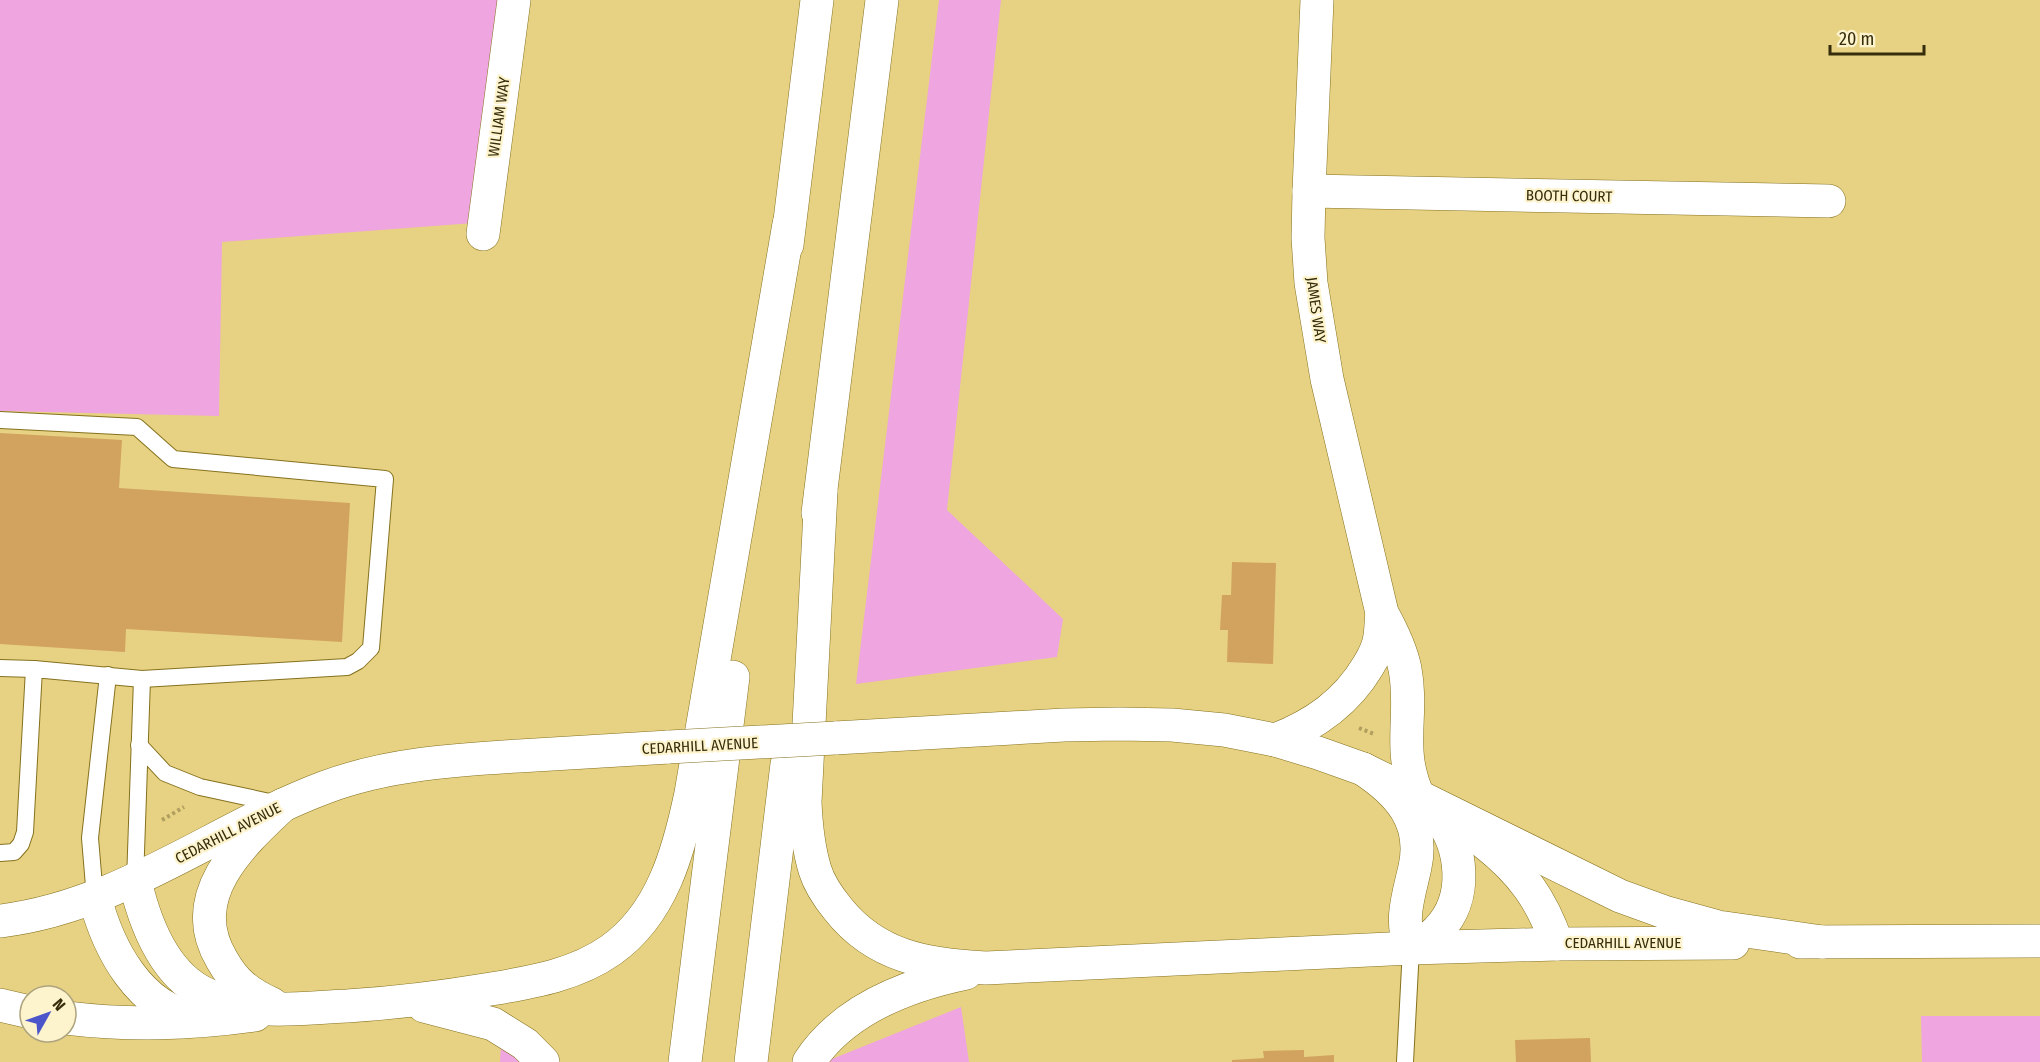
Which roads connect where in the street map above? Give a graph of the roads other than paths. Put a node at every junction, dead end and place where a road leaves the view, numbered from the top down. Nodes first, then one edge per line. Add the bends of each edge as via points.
1 (514, 0) edge
2 (817, 0) edge
3 (882, 0) edge
4 (1317, 0) edge
5 (1309, 191) junction
6 (1829, 201) dead end
7 (789, 224) junction
8 (483, 234) dead end
9 (0, 420) edge
10 (821, 492) junction
11 (1382, 613) junction
12 (0, 668) edge
13 (34, 669) junction
14 (108, 675) junction
15 (142, 678) junction
16 (1275, 740) junction
17 (140, 745) junction
18 (1363, 769) junction
19 (1419, 798) junction
20 (283, 805) junction
21 (0, 853) edge
22 (135, 881) junction
23 (95, 898) junction
24 (0, 921) edge
25 (2040, 941) edge
26 (1822, 942) junction
27 (1557, 944) junction
28 (1411, 948) junction
29 (986, 968) junction
30 (395, 1003) junction
31 (0, 1005) edge
32 (18, 1009) edge
33 (297, 1009) junction
34 (78, 1019) edge
35 (213, 1021) junction
36 (543, 1062) edge
37 (685, 1062) edge
38 (751, 1062) edge
39 (808, 1062) edge
40 (1405, 1062) edge

1 - 8 main road, WILLIAM WAY
2 - 7 main road
3 - 10 main road
4 - 5 main road, JAMES WAY
5 - 6 main road, BOOTH COURT
5 - 11 main road, JAMES WAY via 1310,272 1317,331
7 - 30 main road via 691,793 671,870 636,928 610,951 579,968 510,986
7 - 37 main road
9 - 15 lane via 137,427 173,459 385,478 371,648 358,662 347,667
10 - 29 main road via 805,802 815,872 830,900 851,926 880,946 911,959
10 - 38 main road
11 - 16 main road, JAMES WAY via 1380,638 1359,682 1327,713
11 - 19 main road, JAMES WAY via 1393,632 1405,670 1407,762
12 - 13 lane
13 - 14 lane
13 - 21 lane via 25,832 14,852
14 - 15 lane
14 - 23 lane via 90,838
15 - 17 lane
16 - 18 main road, CEDARHILL AVENUE
16 - 20 main road, CEDARHILL AVENUE, bridge via 1214,729 1129,724 669,747 423,764 362,775
17 - 20 lane via 165,773 200,787
17 - 22 lane
18 - 19 main road, CEDARHILL AVENUE
18 - 28 main road via 1401,800 1411,819 1417,842 1416,864 1404,924
19 - 26 main road, CEDARHILL AVENUE via 1629,900 1718,927
19 - 27 main road, CEDARHILL AVENUE via 1516,870 1536,895
19 - 28 main road via 1448,831 1457,850 1460,870 1458,893 1444,923
20 - 22 main road, CEDARHILL AVENUE
20 - 33 main road via 243,845 219,877 210,905 209,930 231,976 250,994
22 - 23 main road, CEDARHILL AVENUE
22 - 33 main road via 149,930 183,978 207,995 237,1004
23 - 24 main road, CEDARHILL AVENUE via 51,912
23 - 35 main road via 111,943 137,984 154,1000 182,1016
25 - 26 main road, CEDARHILL AVENUE
26 - 27 main road, CEDARHILL AVENUE
27 - 28 main road
28 - 29 main road
28 - 40 lane
29 - 39 main road via 909,988 871,1006 838,1030
30 - 33 main road
30 - 36 main road via 427,1006 493,1024 525,1044
31 - 32 main road
33 - 35 main road
34 - 35 main road via 173,1024

